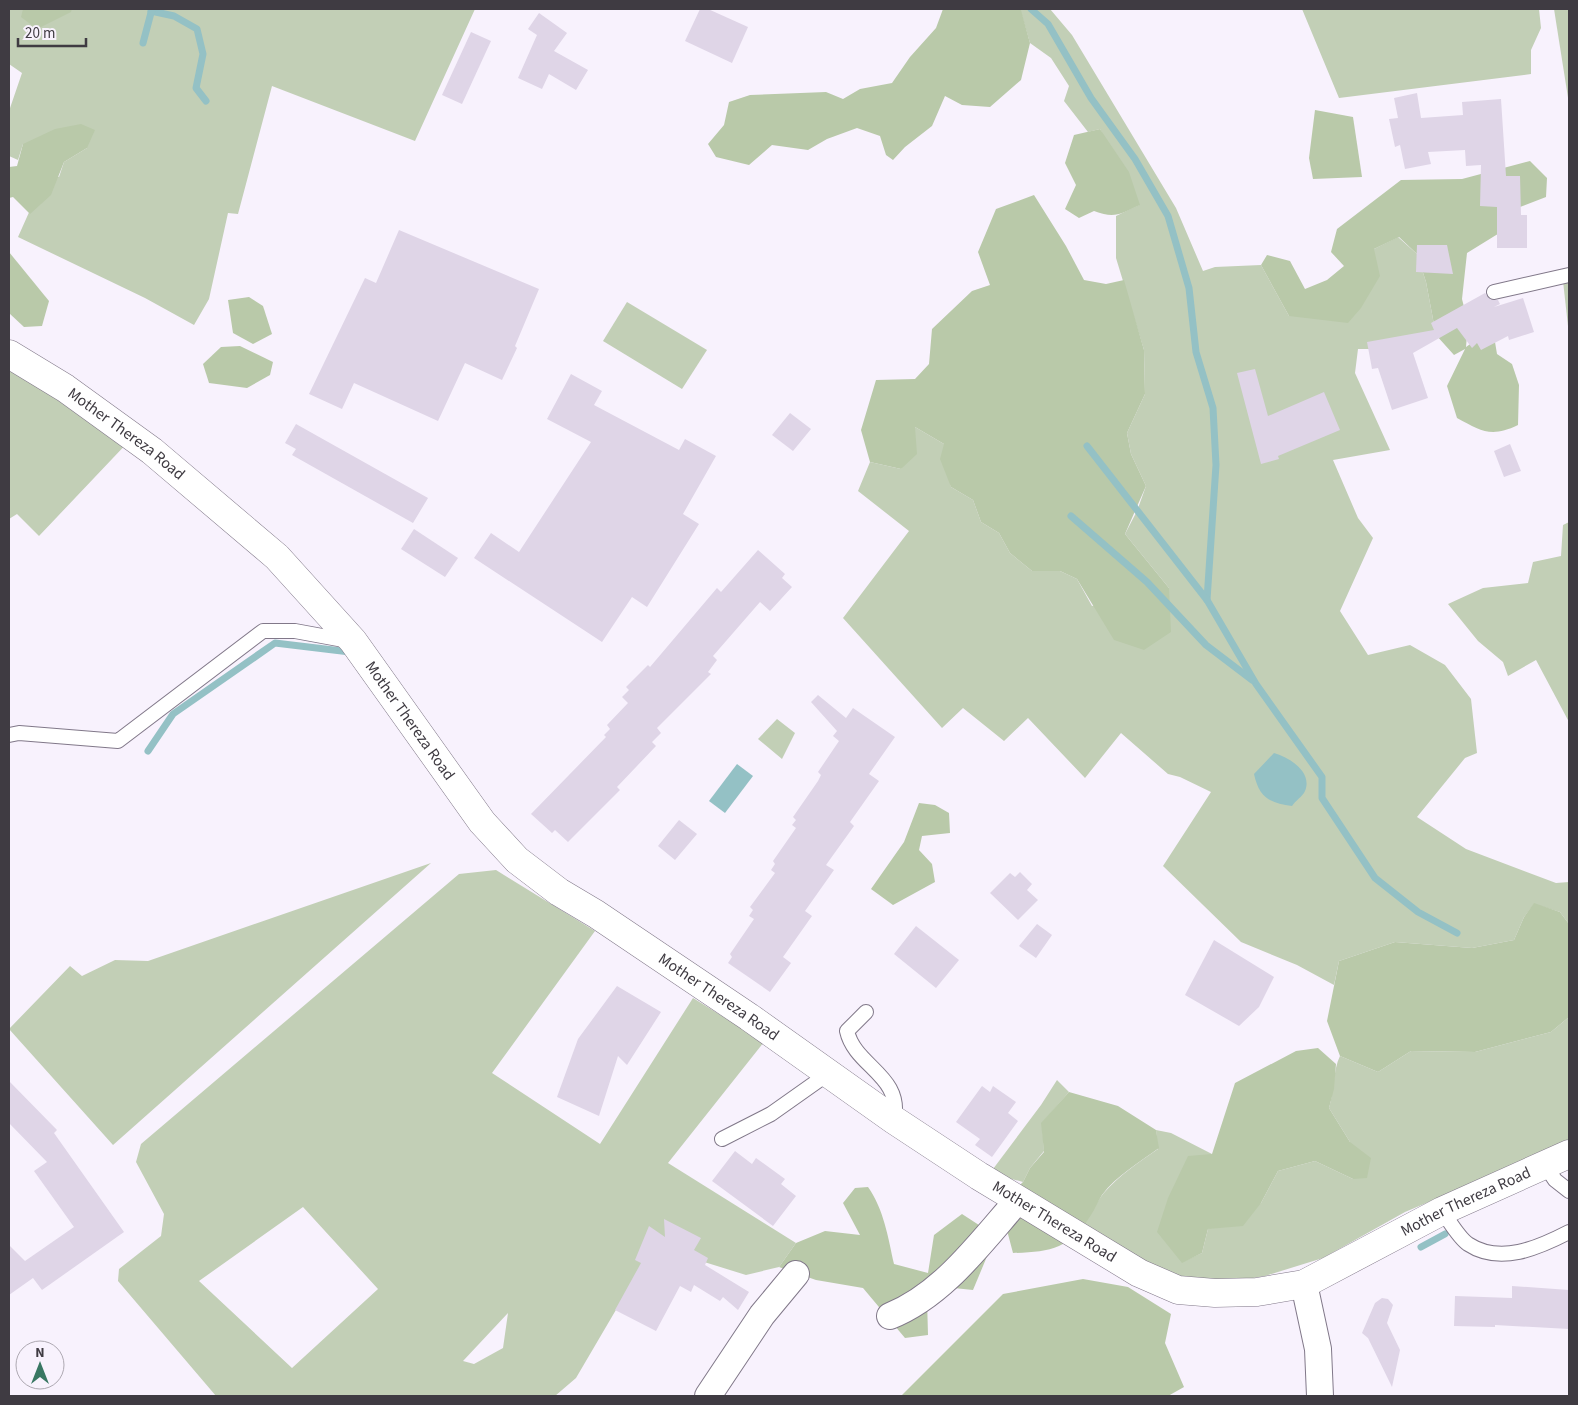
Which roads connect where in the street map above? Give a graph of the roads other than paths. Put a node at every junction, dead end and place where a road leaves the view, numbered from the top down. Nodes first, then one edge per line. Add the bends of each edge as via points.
1 (1569, 274) edge
2 (1494, 292) dead end
3 (9, 354) edge
4 (353, 642) junction
5 (9, 735) edge
6 (866, 1012) dead end
7 (828, 1073) junction
8 (894, 1120) junction
9 (722, 1140) dead end
10 (1557, 1160) edge
11 (1569, 1191) edge
12 (1018, 1200) junction
13 (1442, 1211) junction
14 (1569, 1232) edge
15 (796, 1274) dead end
16 (1304, 1284) junction
17 (890, 1316) dead end
18 (708, 1396) edge
19 (1320, 1396) edge

1 - 2 lane
3 - 4 street, Mother Thereza Road via 65,388 152,451 277,557
4 - 5 lane via 295,631 263,631 118,741 19,733
4 - 7 street, Mother Thereza Road via 482,822 517,860 559,892
6 - 8 lane via 848,1031 850,1043 889,1083 897,1108
7 - 8 street, Mother Thereza Road
7 - 9 lane via 771,1114
8 - 12 street, Mother Thereza Road
10 - 11 lane via 1555,1180
10 - 13 street, Mother Thereza Road
12 - 16 street, Mother Thereza Road via 1139,1273 1178,1290 1258,1292
12 - 17 street via 948,1278 909,1309
13 - 14 lane via 1466,1243 1488,1254 1538,1248
13 - 16 street, Mother Thereza Road
15 - 18 street via 762,1315
16 - 19 street via 1318,1349

